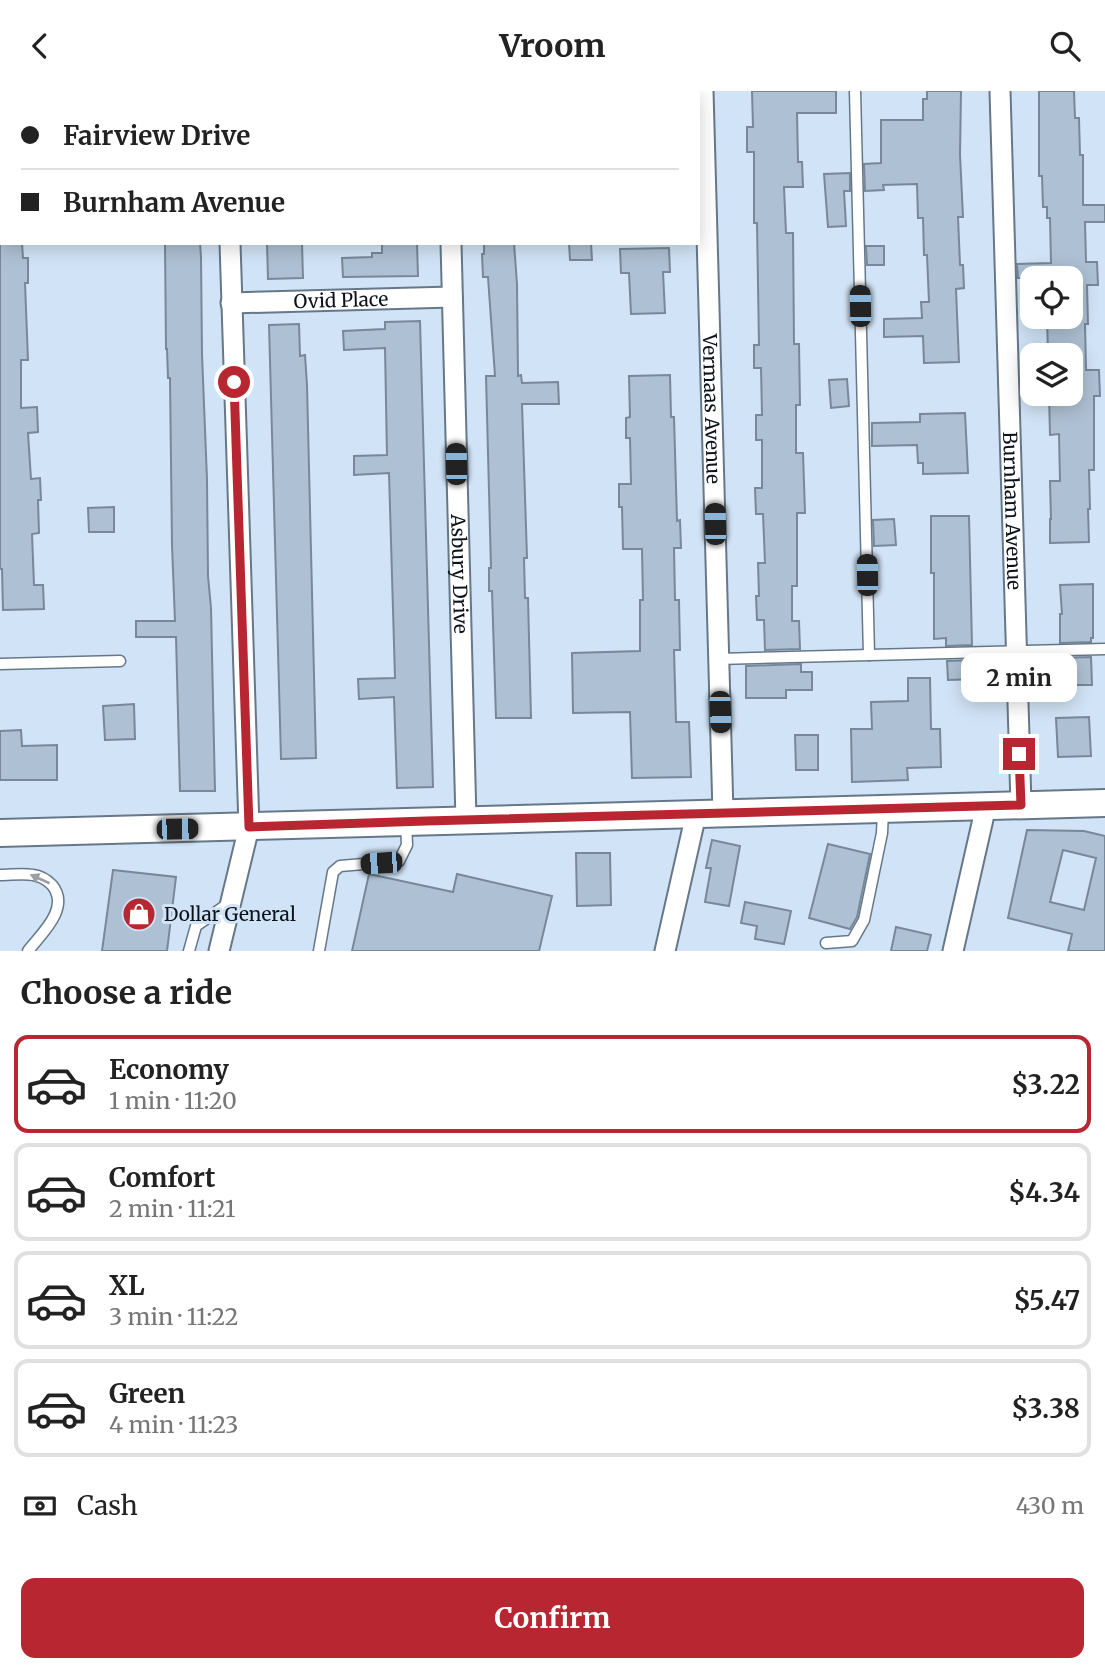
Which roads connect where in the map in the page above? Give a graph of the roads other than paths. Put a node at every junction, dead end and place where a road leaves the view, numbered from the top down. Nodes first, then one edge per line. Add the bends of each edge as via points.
1 (703, 91) edge
2 (855, 91) edge
3 (1000, 91) edge
4 (230, 245) edge
5 (451, 245) edge
6 (452, 297) junction
7 (231, 303) junction
8 (1105, 649) edge
9 (1016, 652) junction
10 (869, 655) junction
11 (718, 659) junction
12 (120, 661) dead end
13 (0, 664) edge
14 (1105, 803) edge
15 (1021, 805) junction
16 (986, 806) junction
17 (884, 809) junction
18 (710, 813) junction
19 (466, 820) junction
20 (406, 821) junction
21 (249, 827) junction
22 (0, 833) edge
23 (0, 875) edge
24 (231, 902) junction
25 (826, 943) dead end
26 (28, 951) edge
27 (188, 951) edge
28 (219, 951) edge
29 (319, 951) edge
30 (665, 951) edge
31 (953, 951) edge

1 - 11 street, Vermaas Avenue
2 - 10 lane
3 - 9 street, Burnham Avenue
4 - 7 street
5 - 6 street, Asbury Drive
6 - 7 street, Ovid Place
6 - 19 street, Asbury Drive
7 - 21 street
8 - 9 lane
9 - 10 lane
9 - 15 street, Burnham Avenue
10 - 11 lane
11 - 18 street, Vermaas Avenue
12 - 13 lane
14 - 15 main road
15 - 16 main road
16 - 17 main road
16 - 31 street
17 - 18 main road
17 - 25 lane via 864,920 852,941
18 - 19 main road
18 - 30 street, Vermaas Avenue
19 - 20 main road
20 - 21 main road
20 - 29 lane via 407,845 399,860 340,866 333,873
21 - 22 main road
21 - 24 street
26 -> 23 lane via 57,910 55,889 32,874
24 - 27 lane via 196,926
24 - 28 street

